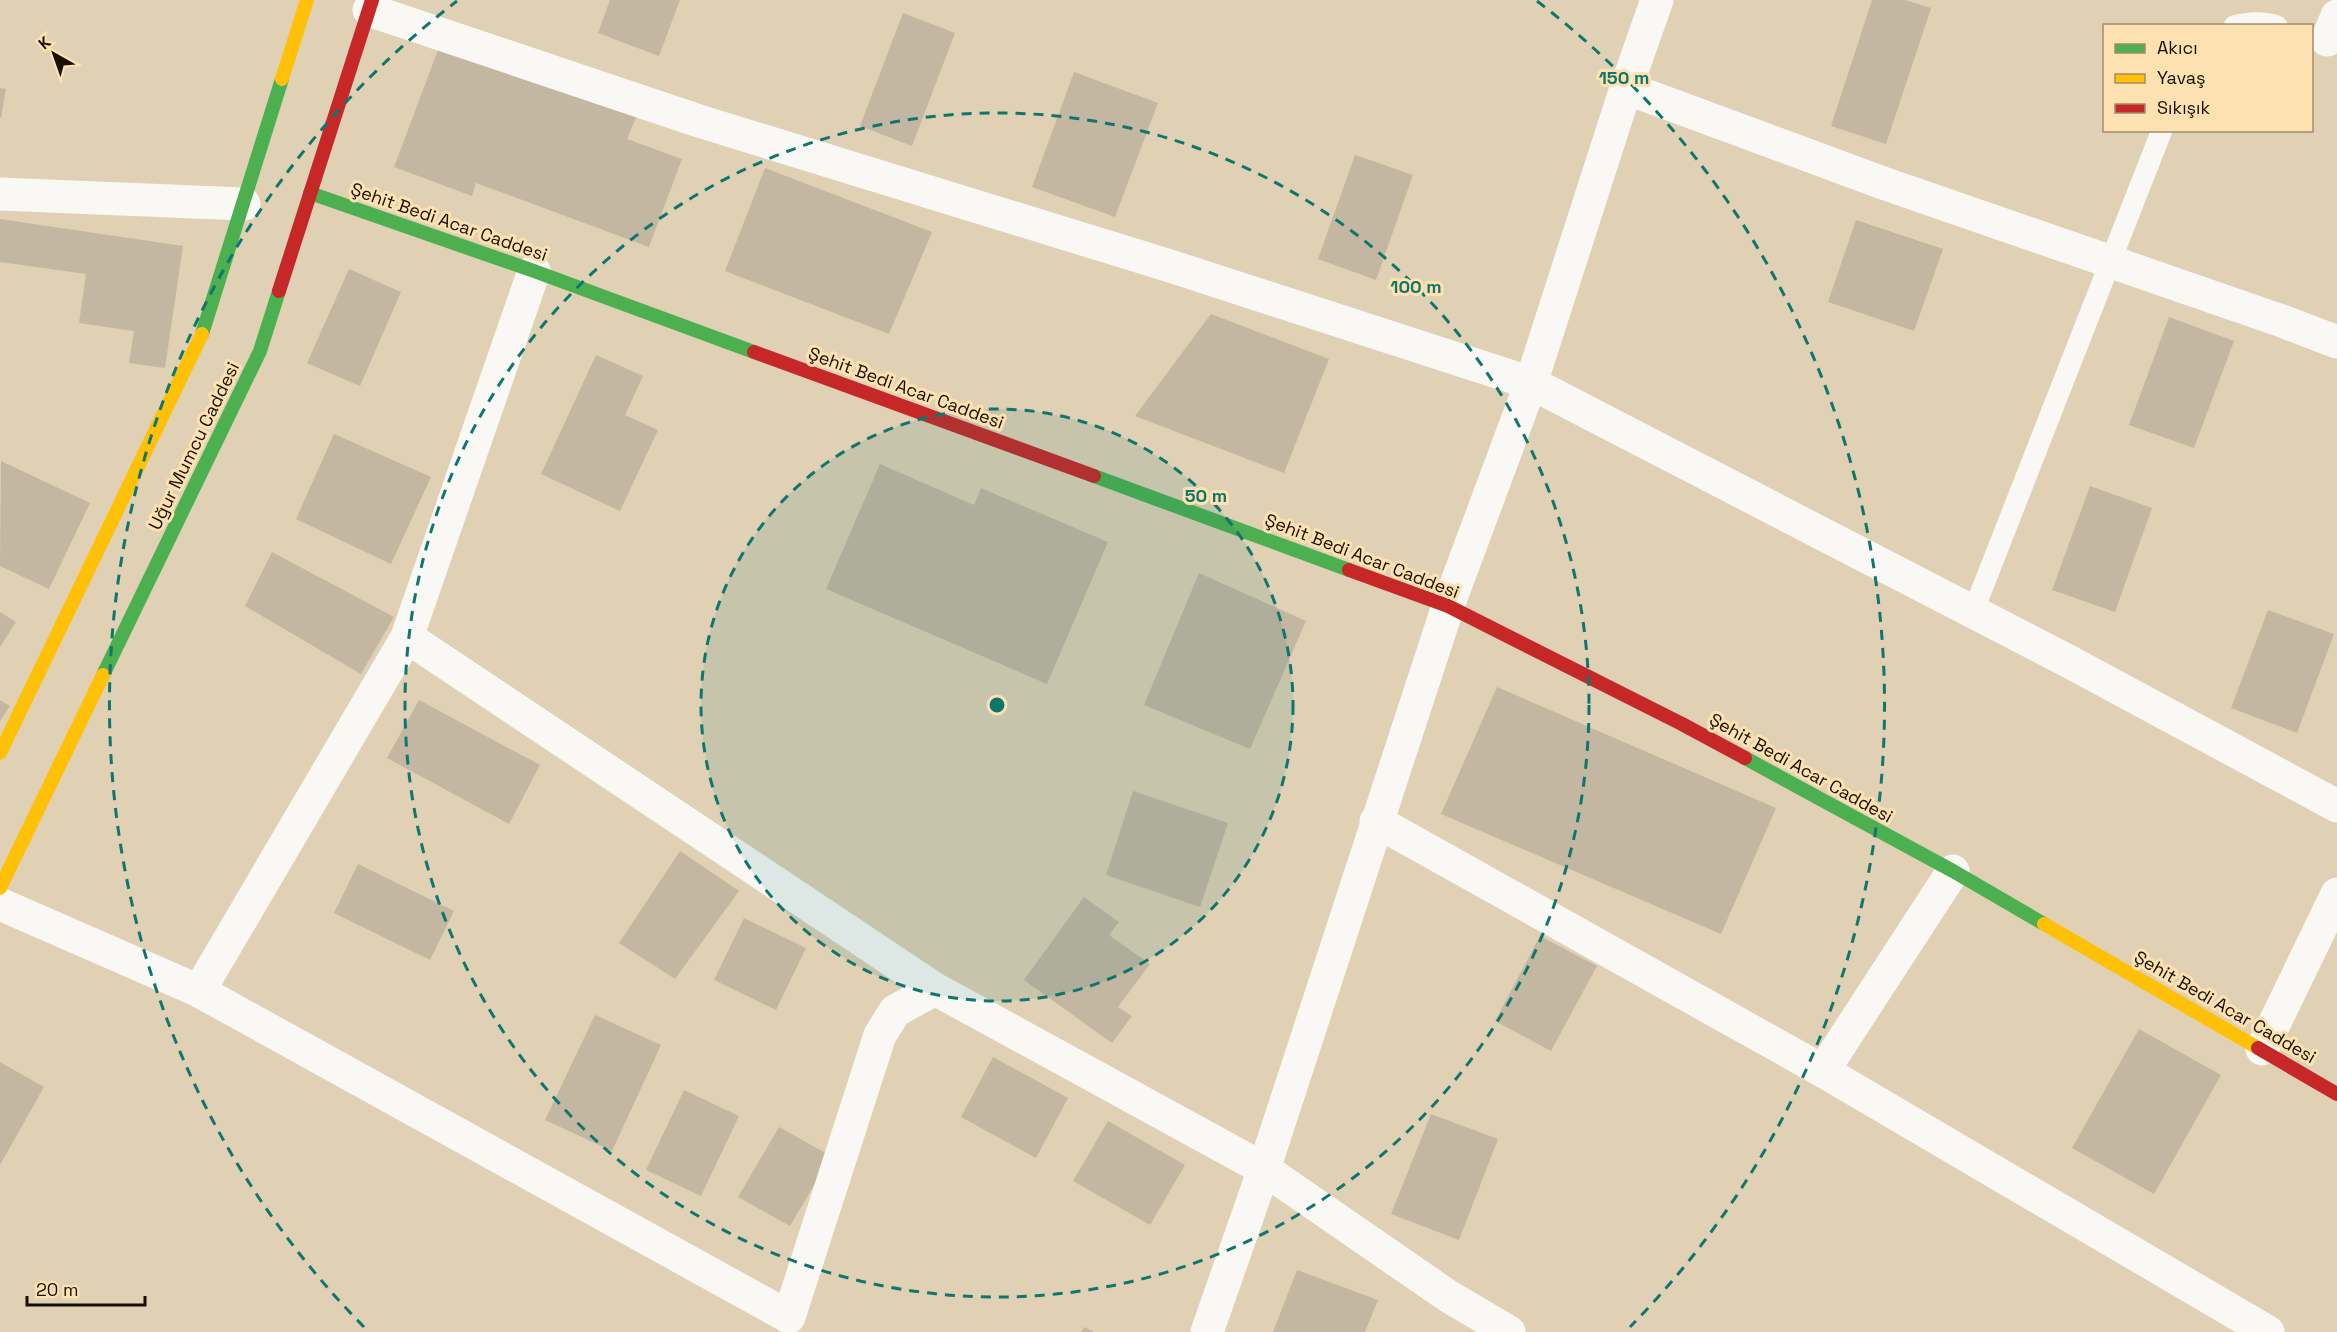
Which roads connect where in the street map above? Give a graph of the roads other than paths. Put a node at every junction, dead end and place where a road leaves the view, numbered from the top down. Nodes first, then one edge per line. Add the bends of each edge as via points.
1 (307, 0) edge
2 (1657, 0) edge
3 (370, 5) edge
4 (2240, 24) edge
5 (2272, 24) edge
6 (1626, 88) junction
7 (2161, 132) edge
8 (310, 193) junction
9 (0, 194) edge
10 (244, 204) junction
11 (2110, 261) junction
12 (534, 271) junction
13 (2337, 342) edge
14 (1531, 383) junction
15 (1448, 606) junction
16 (1973, 612) junction
17 (407, 638) junction
18 (0, 753) edge
19 (2337, 806) edge
20 (1376, 821) junction
21 (1953, 871) junction
22 (0, 888) edge
23 (2337, 894) edge
24 (0, 904) edge
25 (935, 989) junction
26 (199, 991) junction
27 (2262, 1049) junction
28 (1823, 1071) junction
29 (2337, 1094) edge
30 (1264, 1169) junction
31 (788, 1325) edge
32 (1207, 1332) edge
33 (1509, 1332) edge
34 (2268, 1332) edge

1 - 10 street
2 - 6 street
3 - 8 street, Uğur Mumcu Caddesi
3 - 14 street via 699,121 1167,265
4 - 5 lane
6 - 11 street via 1882,183
6 - 14 street
7 - 11 lane
8 - 12 street, Şehit Bedi Acar Caddesi
8 - 22 street, Uğur Mumcu Caddesi via 260,351
9 - 10 street
10 - 18 street via 204,330
11 - 13 street
11 - 16 lane
12 - 15 street, Şehit Bedi Acar Caddesi
12 - 17 street
14 - 15 street
14 - 16 street
15 - 20 street
15 - 21 street, Şehit Bedi Acar Caddesi via 1682,724
16 - 19 street
17 - 25 street
17 - 26 street
20 - 28 street
20 - 30 street
21 - 27 street, Şehit Bedi Acar Caddesi
21 - 28 street
23 - 27 street
24 - 26 street
25 - 30 street
25 - 31 street via 895,1011 880,1035
26 - 31 street
27 - 29 street, Şehit Bedi Acar Caddesi
28 - 34 street
30 - 32 street
30 - 33 street via 1448,1296

